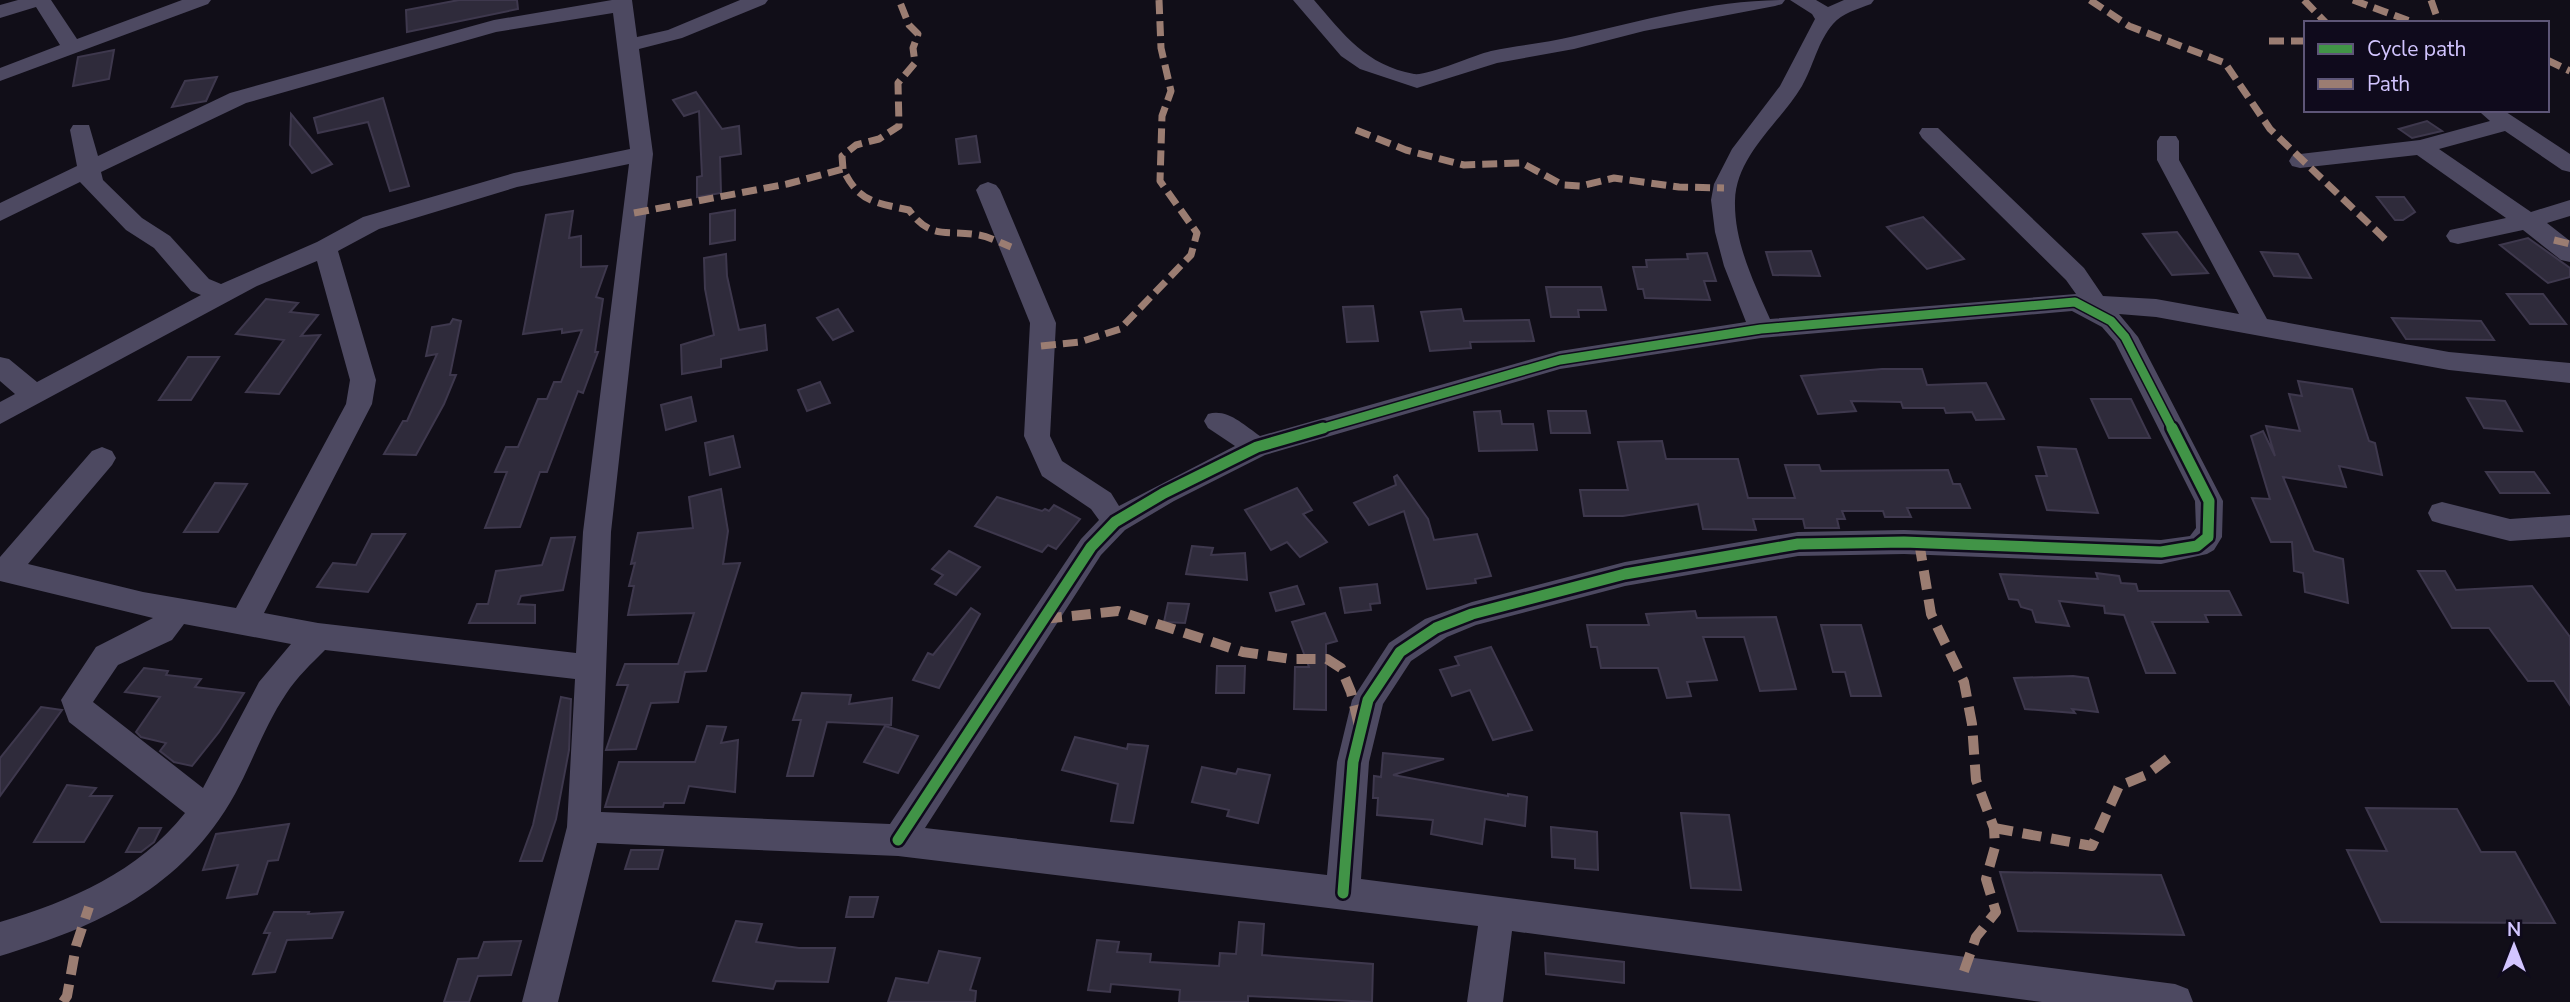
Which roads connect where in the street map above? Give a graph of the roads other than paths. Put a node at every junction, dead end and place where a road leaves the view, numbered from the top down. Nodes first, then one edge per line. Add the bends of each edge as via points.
1 (40, 0) edge
2 (201, 0) edge
3 (758, 0) edge
4 (1303, 0) edge
5 (1775, 0) edge
6 (1800, 0) edge
7 (1864, 0) edge
8 (1753, 1) edge
9 (623, 2) edge
10 (0, 12) edge
11 (1825, 19) junction
12 (627, 46) junction
13 (72, 47) junction
14 (0, 75) edge
15 (2489, 112) edge
16 (2508, 123) junction
17 (81, 130) dead end
18 (1930, 133) dead end
19 (2168, 141) dead end
20 (2421, 147) junction
21 (642, 154) junction
22 (2300, 161) dead end
23 (2570, 165) edge
24 (89, 169) junction
25 (988, 190) dead end
26 (2570, 208) edge
27 (0, 213) edge
28 (2528, 221) junction
29 (2458, 236) dead end
30 (325, 248) junction
31 (2570, 254) edge
32 (222, 293) junction
33 (2086, 303) junction
34 (2259, 327) junction
35 (1761, 329) junction
36 (0, 366) edge
37 (2570, 373) edge
38 (33, 394) junction
39 (0, 414) edge
40 (1217, 421) dead end
41 (1257, 447) junction
42 (102, 457) dead end
43 (2442, 513) dead end
44 (1115, 522) junction
45 (2570, 526) edge
46 (2, 570) edge
47 (177, 610) junction
48 (244, 622) junction
49 (318, 636) junction
50 (590, 668) junction
51 (207, 810) junction
52 (584, 827) junction
53 (898, 840) junction
54 (1343, 894) junction
55 (1497, 912) junction
56 (0, 939) edge
57 (540, 1002) edge
58 (1485, 1002) edge
59 (2175, 1002) edge

1 - 10 street
1 - 13 street
2 - 13 street
3 - 12 street via 675,34
4 - 8 street via 1348,52 1367,65 1417,82 1493,57
5 - 8 street
6 - 11 street via 1819,10
7 - 11 street
9 - 12 street
9 - 24 street via 494,26 251,94 184,121
11 - 35 street via 1790,89 1741,151 1724,188 1729,237
12 - 21 street
13 - 14 street
15 - 16 street
16 - 20 street
16 - 23 street
17 - 24 street
18 - 33 street via 2075,274
19 - 34 street via 2168,160
20 - 22 street
20 - 28 street
21 - 30 street via 514,180 439,201 371,223
21 - 50 street via 597,532
24 - 27 street
24 - 32 street via 92,183 134,224 162,242 200,285
25 - 44 street via 1043,323 1037,436 1052,468 1101,501
26 - 28 street
28 - 29 street
28 - 31 street
30 - 32 street
30 - 48 street via 363,380 359,404
32 - 38 street
33 - 34 street via 2156,308
33 - 35 street
33 - 54 street via 2125,338 2209,501 2212,529 2207,540 2161,552 1904,542 1798,544 1625,574 1472,614 1437,628 1400,652 1368,699 1353,762
34 - 37 street via 2449,361
35 - 41 street via 1560,360
36 - 38 street
38 - 39 street
40 - 41 street
41 - 44 street
42 - 46 street
43 - 45 street via 2510,530
44 - 53 street via 1091,547
46 - 47 street
47 - 48 street
47 - 51 street via 161,631 107,656 77,700 80,712
48 - 49 street
49 - 50 street
49 - 51 street via 271,690
50 - 52 street
51 - 56 street via 166,859 119,894
52 - 53 street
52 - 57 street
53 - 54 street
54 - 55 street
55 - 58 street
55 - 59 street

